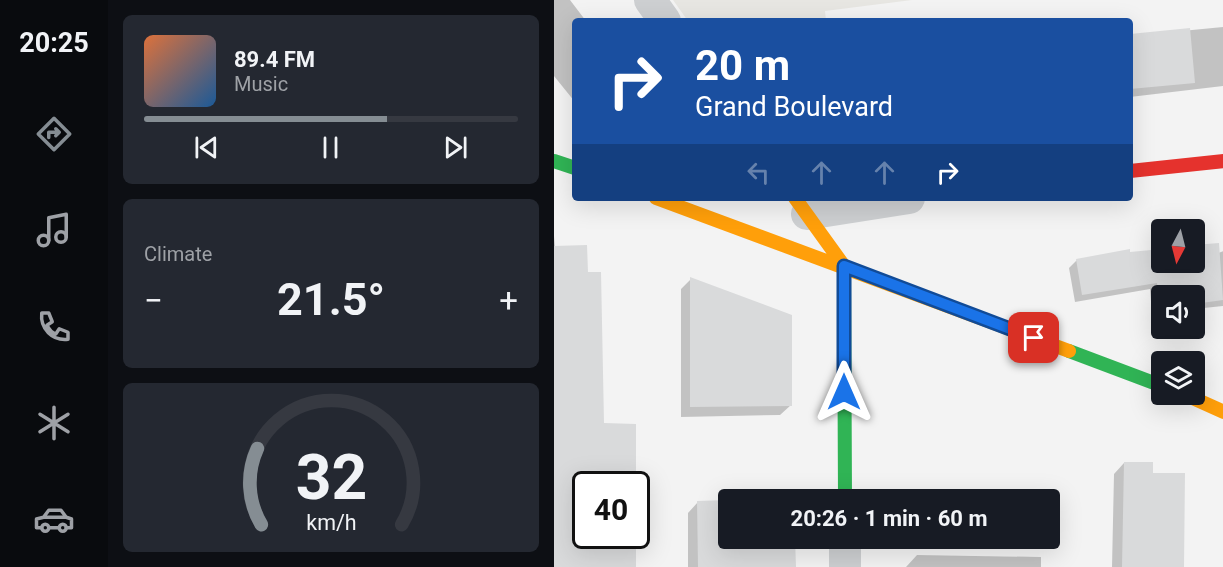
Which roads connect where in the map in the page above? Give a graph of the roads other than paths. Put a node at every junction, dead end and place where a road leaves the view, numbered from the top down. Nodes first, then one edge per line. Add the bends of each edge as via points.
1 (650, 0) edge
2 (663, 18) edge
3 (554, 161) edge
4 (1223, 161) edge
5 (572, 167) edge
6 (1133, 171) edge
7 (664, 201) edge
8 (868, 201) edge
9 (801, 206) edge
10 (844, 266) junction
11 (1151, 382) edge
12 (1205, 404) edge
13 (1223, 412) edge
14 (845, 489) edge
15 (845, 549) edge
16 (845, 567) edge

1 - 2 street
3 - 5 street
4 - 6 street
7 - 10 street
8 - 9 street
9 - 10 street
10 - 11 street
10 - 14 street
12 - 13 street
15 - 16 street

